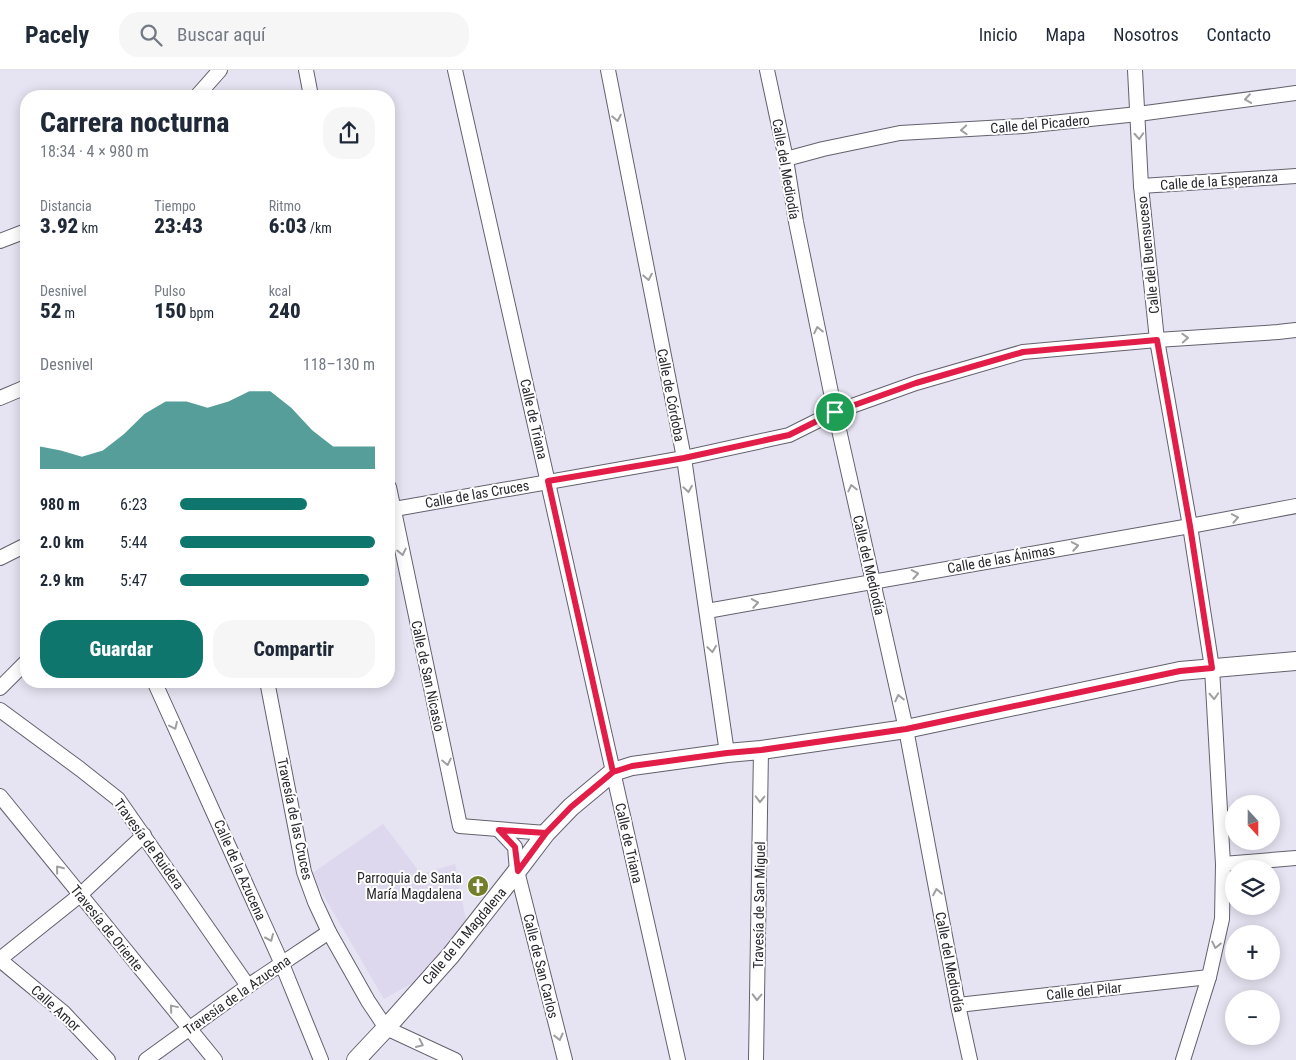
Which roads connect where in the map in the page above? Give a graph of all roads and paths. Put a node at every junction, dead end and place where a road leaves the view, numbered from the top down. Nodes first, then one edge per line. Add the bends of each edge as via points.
1 (220, 70) edge
2 (306, 70) edge
3 (455, 70) edge
4 (608, 70) edge
5 (767, 70) edge
6 (1135, 70) edge
7 (202, 90) edge
8 (310, 90) edge
9 (1296, 93) edge
10 (1138, 114) junction
11 (786, 159) junction
12 (1296, 176) edge
13 (1141, 186) junction
14 (20, 233) edge
15 (0, 241) edge
16 (1296, 330) edge
17 (1157, 340) junction
18 (20, 390) edge
19 (0, 398) edge
20 (835, 412) junction
21 (684, 458) junction
22 (548, 481) junction
23 (1296, 506) edge
24 (395, 508) edge
25 (1190, 526) junction
26 (395, 527) edge
27 (20, 548) edge
28 (0, 558) edge
29 (873, 582) junction
30 (707, 611) junction
31 (1296, 661) edge
32 (20, 668) edge
33 (1212, 668) junction
34 (0, 688) edge
35 (157, 688) edge
36 (268, 688) edge
37 (0, 710) edge
38 (906, 729) junction
39 (761, 750) junction
40 (727, 753) junction
41 (613, 772) junction
42 (0, 796) edge
43 (499, 830) junction
44 (546, 833) junction
45 (144, 835) junction
46 (1296, 858) edge
47 (1223, 864) junction
48 (518, 871) junction
49 (80, 895) junction
50 (329, 932) junction
51 (0, 959) edge
52 (282, 964) junction
53 (1210, 977) junction
54 (248, 986) junction
55 (958, 1005) junction
56 (190, 1028) junction
57 (386, 1028) junction
58 (108, 1060) edge
59 (146, 1060) edge
60 (215, 1060) edge
61 (321, 1060) edge
62 (356, 1060) edge
63 (455, 1060) edge
64 (565, 1060) edge
65 (678, 1060) edge
66 (756, 1060) edge
67 (970, 1060) edge
68 (1183, 1060) edge

1 - 7 street
2 - 8 street
3 - 22 street, Calle de Triana
4 -> 21 street, Calle de Córdoba
5 - 11 street, Calle del Mediodía
6 - 10 street, Calle del Buensuceso
9 -> 10 street, Calle del Picadero
10 -> 11 street, Calle del Picadero via 1023,126 900,133
10 -> 13 street, Calle del Buensuceso
20 -> 11 street, Calle del Mediodía
12 - 13 street, Calle de la Esperanza
13 - 17 street, Calle del Buensuceso
14 - 15 street
17 -> 16 street, Calle de las Cruces
17 - 20 street, Calle de las Cruces via 1023,352 916,383
17 - 25 street, Calle del Buensuceso
18 - 19 street
20 - 21 street, Calle de las Cruces via 789,435
29 -> 20 street, Calle del Mediodía
21 - 22 street, Calle de las Cruces
21 -> 30 street, Calle de Córdoba
22 - 24 street, Calle de las Cruces
22 - 41 street, Calle de Triana
25 -> 23 street, Calle de las Ánimas
29 -> 25 street, Calle de las Ánimas
25 - 33 street, Calle del Buensuceso
26 -> 43 street, Calle de San Nicasio via 460,826
27 - 28 street
30 -> 29 street, Calle de las Ánimas
38 -> 29 street, Calle del Mediodía
30 -> 40 street, Calle de Córdoba
31 - 33 street, Calle de la Magdalena
32 - 34 street
33 - 38 street, Calle de la Magdalena via 1180,671
33 -> 47 street, Calle del Buensuceso
35 -> 52 street, Calle de la Azucena
36 - 50 street, Travesía de las Cruces via 304,872
37 - 45 street, Travesía de Ruidera via 118,799
38 - 39 street, Calle de la Magdalena
55 -> 38 street, Calle del Mediodía
39 - 40 street, Calle de la Magdalena
39 -> 66 street, Travesía de San Miguel
40 - 41 street, Calle de la Magdalena via 632,766
41 - 44 street, Calle de la Magdalena
41 - 65 street, Calle de Triana
49 -> 42 street, Travesía de Oriente
43 - 44 street
43 - 48 street, Calle de San Carlos via 515,847
44 - 48 street, Calle de la Magdalena
45 - 49 street
45 - 54 street, Travesía de Ruidera
46 - 47 street
47 -> 53 street, Calle del Buensuceso via 1222,919
48 - 57 street, Calle de la Magdalena via 451,955
48 -> 64 street, Calle de San Carlos
49 - 51 street
56 -> 49 street, Travesía de Oriente
50 - 52 street, Travesía de la Azucena
50 - 57 street, Travesía de las Cruces
51 - 58 street, Calle Amor via 64,1012
52 - 54 street, Travesía de la Azucena
52 - 61 street, Calle de la Azucena
53 - 55 street, Calle del Pilar
53 - 68 street, Calle del Buensuceso
54 - 56 street, Travesía de la Azucena
55 - 67 street, Calle del Mediodía
56 - 59 street, Travesía de la Azucena
56 - 60 street, Travesía de Oriente
57 - 62 street, Calle de la Magdalena
57 -> 63 street

